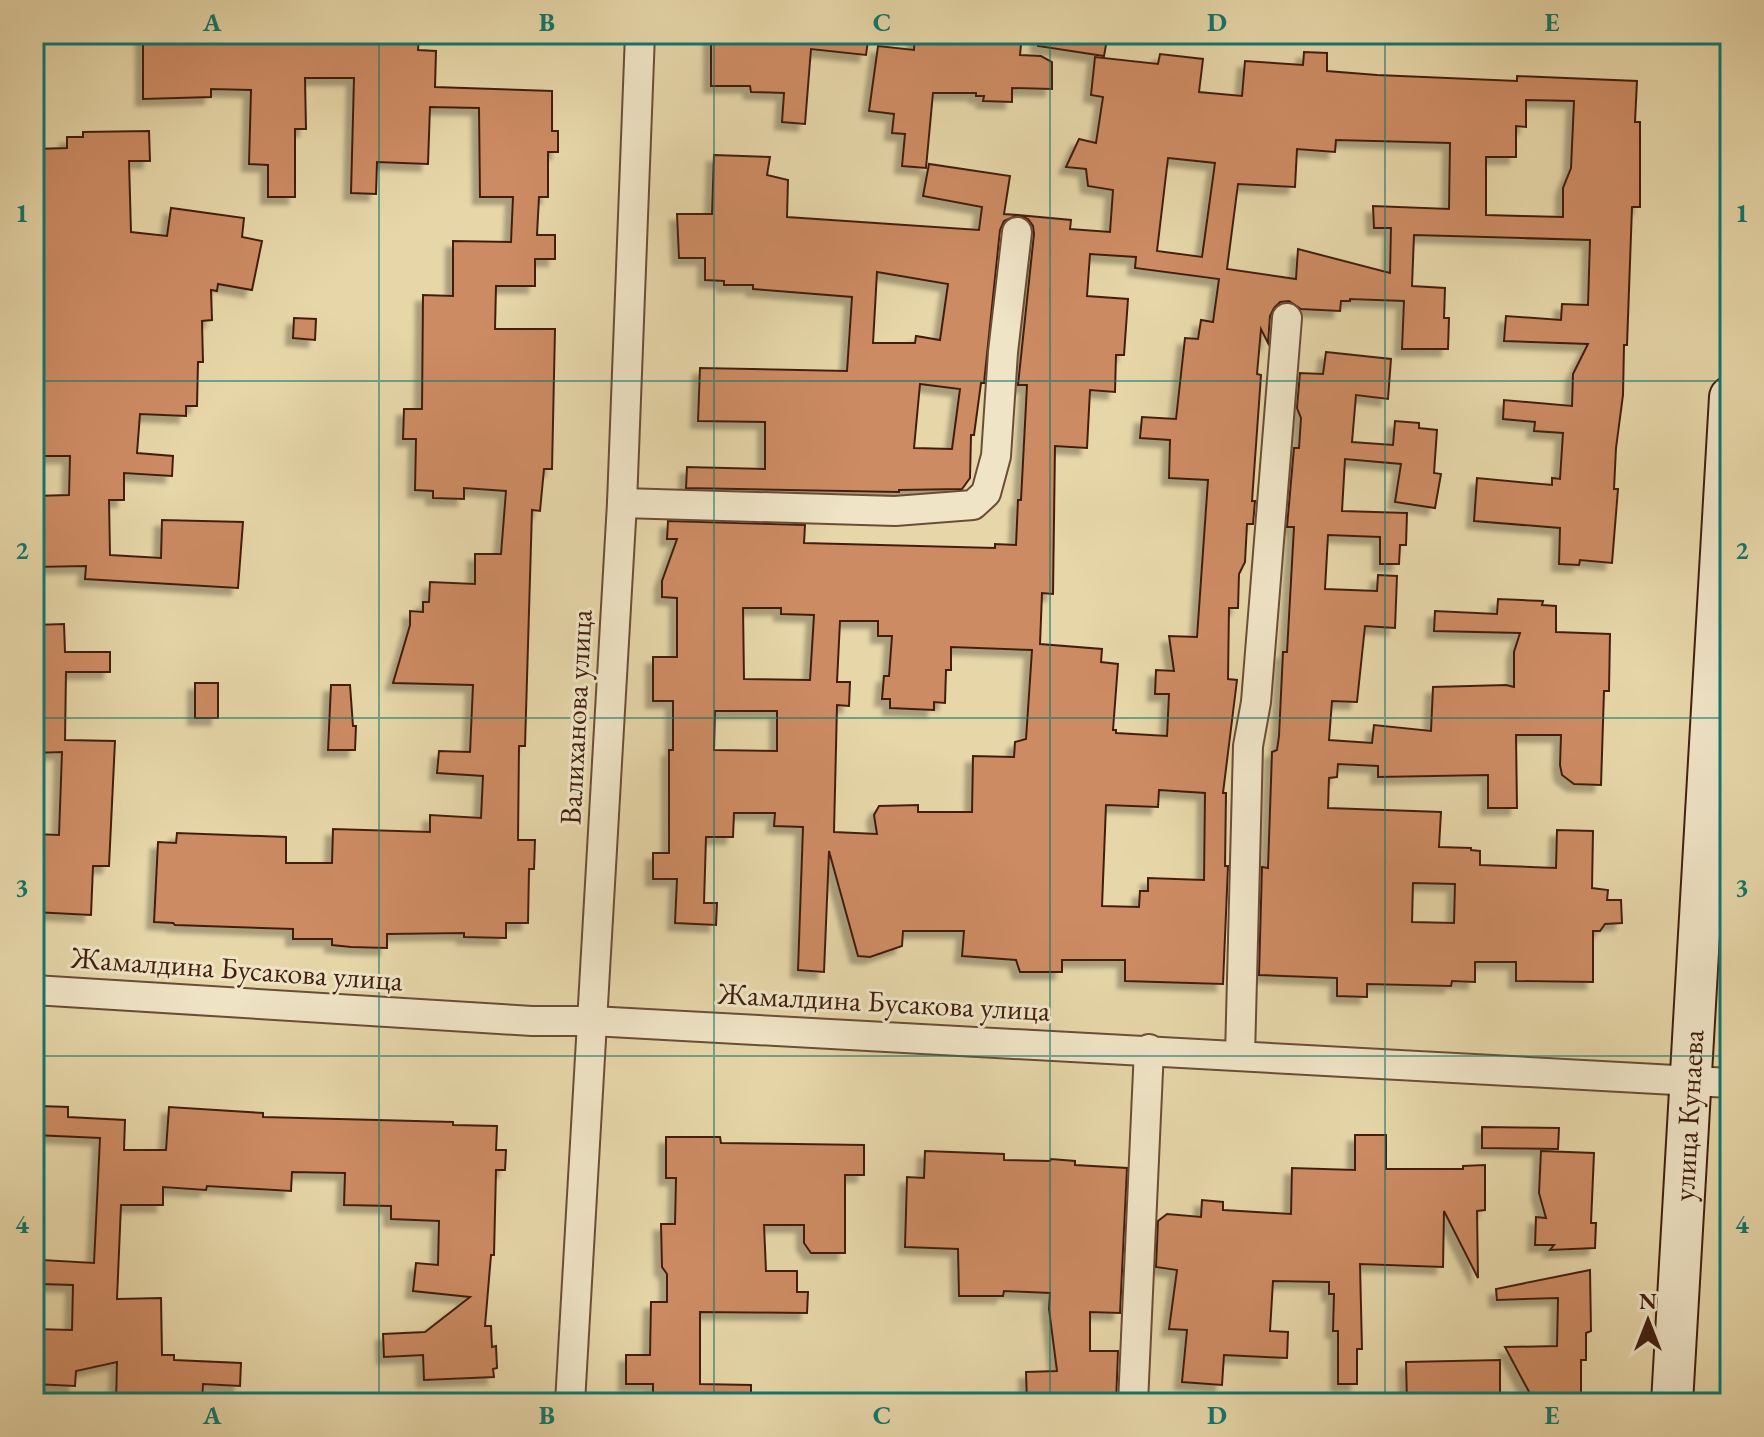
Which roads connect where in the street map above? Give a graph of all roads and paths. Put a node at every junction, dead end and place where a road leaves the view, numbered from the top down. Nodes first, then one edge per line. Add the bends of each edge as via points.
1 (640, 34) edge
2 (1017, 232) dead end
3 (1287, 318) dead end
4 (1730, 397) edge
5 (622, 503) junction
6 (34, 990) edge
7 (592, 1021) junction
8 (1149, 1049) junction
9 (1240, 1056) junction
10 (1690, 1080) junction
11 (1730, 1083) edge
12 (570, 1403) edge
13 (1133, 1403) edge
14 (1672, 1403) edge

1 - 5 street, Валиханова улица
2 - 5 street via 996,456 986,493 973,505 895,511
3 - 9 street via 1248,746
4 - 10 main road, улица Кунаева
5 - 7 street, Валиханова улица
6 - 7 street, Жамалдина Бусакова улица
7 - 8 street, Жамалдина Бусакова улица
7 - 12 street, Валиханова улица
8 - 9 street, Жамалдина Бусакова улица
8 - 13 street
9 - 10 street, Жамалдина Бусакова улица
10 - 11 street, Жамалдина Бусакова улица
10 - 14 main road, улица Кунаева

